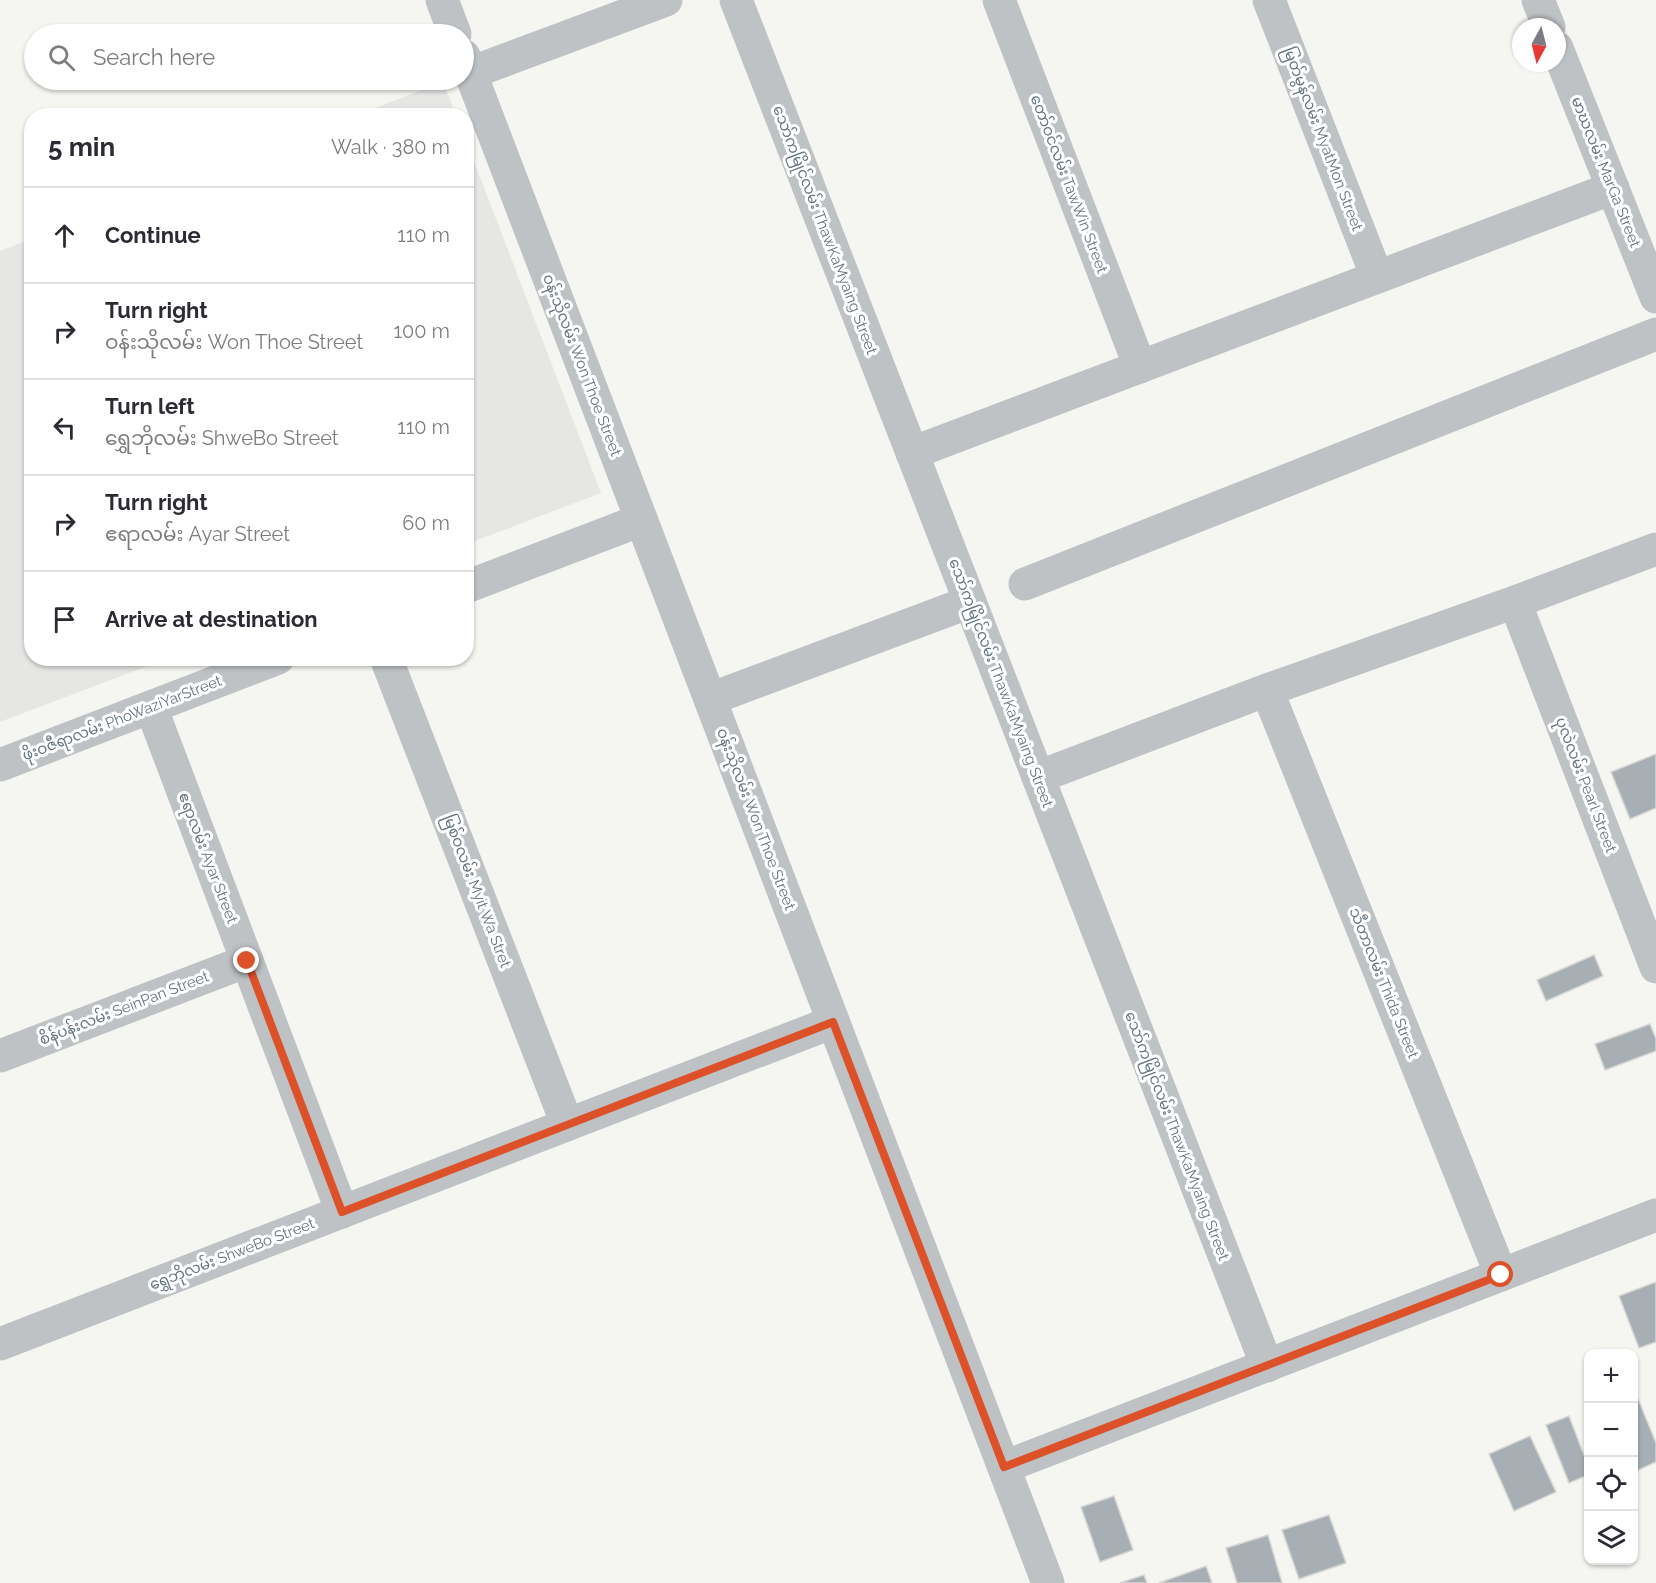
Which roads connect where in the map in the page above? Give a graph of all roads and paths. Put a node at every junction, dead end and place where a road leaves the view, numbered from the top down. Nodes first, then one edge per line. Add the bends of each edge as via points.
1 (442, 0) edge
2 (666, 0) edge
3 (736, 0) edge
4 (999, 0) edge
5 (1269, 0) edge
6 (1538, 0) edge
7 (1545, 18) edge
8 (451, 24) edge
9 (474, 62) edge
10 (1566, 70) edge
11 (474, 82) edge
12 (1613, 188) junction
13 (1377, 277) junction
14 (1656, 297) edge
15 (1656, 334) edge
16 (1140, 367) junction
17 (912, 453) junction
18 (641, 520) junction
19 (1656, 549) edge
20 (474, 584) edge
21 (1025, 584) dead end
22 (970, 602) junction
23 (1515, 602) junction
24 (257, 666) edge
25 (389, 666) edge
26 (1267, 690) junction
27 (710, 699) junction
28 (151, 707) junction
29 (0, 765) edge
30 (1038, 777) junction
31 (247, 961) junction
32 (1656, 967) edge
33 (833, 1022) junction
34 (0, 1056) edge
35 (567, 1125) junction
36 (342, 1212) junction
37 (1656, 1215) edge
38 (1501, 1275) junction
39 (0, 1344) edge
40 (1267, 1366) junction
41 (1004, 1467) junction
42 (1048, 1583) edge

1 - 8 street
2 - 9 street
3 - 17 street, သော်ကမြိုင်လမ်း ThawKaMyaing Street
4 - 16 street, တော်ဝင်လမ်း TawWin Street
5 - 13 street, မြတ်မွန်လမ်း MyatMon Street
6 - 7 street
10 - 12 street, မာဃလမ်း MarGa Street
11 - 18 street, ဝန်းသိုလမ်း Won Thoe Street
12 - 13 street
12 - 14 street, မာဃလမ်း MarGa Street
13 - 16 street
15 - 21 street
16 - 17 street
17 - 22 street, သော်ကမြိုင်လမ်း ThawKaMyaing Street
18 - 20 street
18 - 27 street, ဝန်းသိုလမ်း Won Thoe Street
19 - 23 street
22 - 27 street
22 - 30 street, သော်ကမြိုင်လမ်း ThawKaMyaing Street
23 - 26 street
23 - 32 street, ပုလဲလမ်း Pearl Street
24 - 28 street, ဖိုးဝဇီရာလမ်း PhoWaziYarStreet
25 - 35 street, မြစ်ဝလမ်း Myit Wa Stret
26 - 30 street
26 - 38 street, သီတာလမ်း Thida Street
27 - 33 street, ဝန်းသိုလမ်း Won Thoe Street
28 - 29 street, ဖိုးဝဇီရာလမ်း PhoWaziYarStreet
28 - 31 street, ဧရာလမ်း Ayar Street
30 - 40 street, သော်ကမြိုင်လမ်း ThawKaMyaing Street
31 - 34 street, စိန်ပန်းလမ်း SeinPan Street
31 - 36 street, ဧရာလမ်း Ayar Street
33 - 35 street, ရွှေဘိုလမ်း ShweBo Street
33 - 41 street, ဝန်းသိုလမ်း Won Thoe Street
35 - 36 street, ရွှေဘိုလမ်း ShweBo Street
36 - 39 street, ရွှေဘိုလမ်း ShweBo Street
37 - 38 street
38 - 40 street
40 - 41 street
41 - 42 street, ဝန်းသိုလမ်း Won Thoe Street

